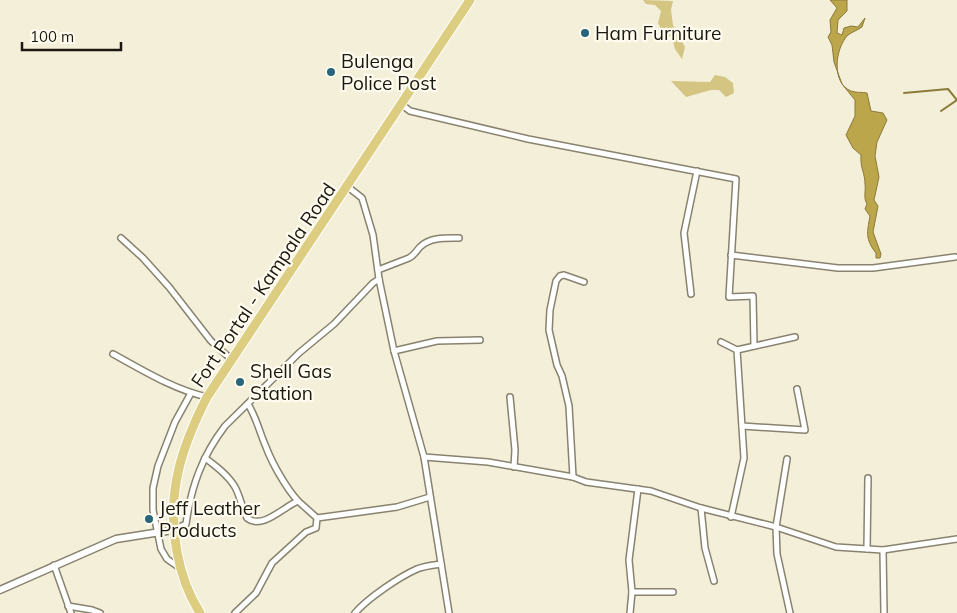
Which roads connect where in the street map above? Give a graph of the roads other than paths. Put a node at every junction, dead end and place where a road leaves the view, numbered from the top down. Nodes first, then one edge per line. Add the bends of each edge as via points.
1 (470, 0) edge
2 (401, 104) junction
3 (697, 171) junction
4 (348, 187) junction
5 (121, 238) dead end
6 (459, 238) dead end
7 (731, 255) junction
8 (955, 257) dead end
9 (378, 270) junction
10 (379, 279) junction
11 (584, 282) dead end
12 (691, 294) dead end
13 (795, 337) dead end
14 (480, 340) dead end
15 (721, 342) dead end
16 (754, 346) junction
17 (394, 350) junction
18 (737, 350) junction
19 (113, 354) dead end
20 (232, 360) junction
21 (797, 388) dead end
22 (191, 393) junction
23 (208, 397) junction
24 (510, 397) dead end
25 (248, 404) junction
26 (742, 426) junction
27 (424, 457) junction
28 (205, 458) junction
29 (787, 459) dead end
30 (514, 467) junction
31 (573, 477) junction
32 (868, 478) dead end
33 (638, 489) junction
34 (430, 497) junction
35 (298, 501) junction
36 (701, 508) junction
37 (731, 517) junction
38 (317, 518) junction
39 (776, 527) junction
40 (173, 530) junction
41 (157, 533) junction
42 (957, 539) edge
43 (867, 549) junction
44 (883, 550) junction
45 (441, 564) junction
46 (54, 565) junction
47 (180, 568) junction
48 (714, 581) dead end
49 (0, 590) edge
50 (632, 592) junction
51 (673, 592) dead end
52 (68, 606) junction
53 (71, 613) edge
54 (100, 613) edge
55 (200, 613) edge
56 (235, 613) edge
57 (355, 613) edge
58 (448, 613) edge
59 (630, 613) edge
60 (790, 613) edge
61 (884, 613) edge

1 - 2 main road, Fort Portal - Kampala Road
2 - 3 street via 410,112 528,139
2 - 4 main road, Fort Portal - Kampala Road
3 - 7 street via 736,179
3 - 12 street via 684,233
4 - 9 street via 362,198 373,235
4 - 20 main road, Fort Portal - Kampala Road
5 - 20 street via 169,286 212,341
6 - 9 street via 431,240 413,256
7 - 8 street via 838,268 873,268
7 - 16 street via 729,297 753,296
9 - 10 street
10 - 17 street
10 - 25 street
11 - 31 street via 560,276 550,310 550,330 557,365 570,406
13 - 16 street
14 - 17 street via 437,341
15 - 18 street
16 - 18 street
17 - 27 street
18 - 26 street
19 - 22 street
20 - 23 main road, Fort Portal - Kampala Road
21 - 26 street via 805,430
22 - 23 street
22 - 41 street via 175,422 155,476 152,503
23 - 40 main road, Fort Portal - Kampala Road via 182,452 174,493
24 - 30 street
25 - 28 street via 221,431
25 - 35 street via 269,454
26 - 37 street via 744,458
27 - 30 street
27 - 34 street
28 - 35 street via 235,487 249,520 267,519
28 - 40 street via 195,480 186,524
29 - 39 street
30 - 31 street
31 - 33 street via 586,482
32 - 43 street
33 - 36 street
33 - 50 street via 629,560
34 - 38 street via 398,507
34 - 45 street
35 - 38 street
36 - 37 street
36 - 48 street via 705,548
37 - 39 street
38 - 56 street via 316,528 306,532 272,563 256,593
39 - 43 street via 836,547
39 - 60 street via 777,554
40 - 41 street
40 - 47 main road, Fort Portal - Kampala Road
41 - 46 street via 116,539
41 - 47 street via 163,554
42 - 44 street
43 - 44 street
44 - 61 street
45 - 57 street via 410,573 373,596
45 - 58 street
46 - 49 street
46 - 52 street
47 - 55 main road, Fort Portal - Kampala Road
50 - 51 street
50 - 59 street
52 - 53 street
52 - 54 street

